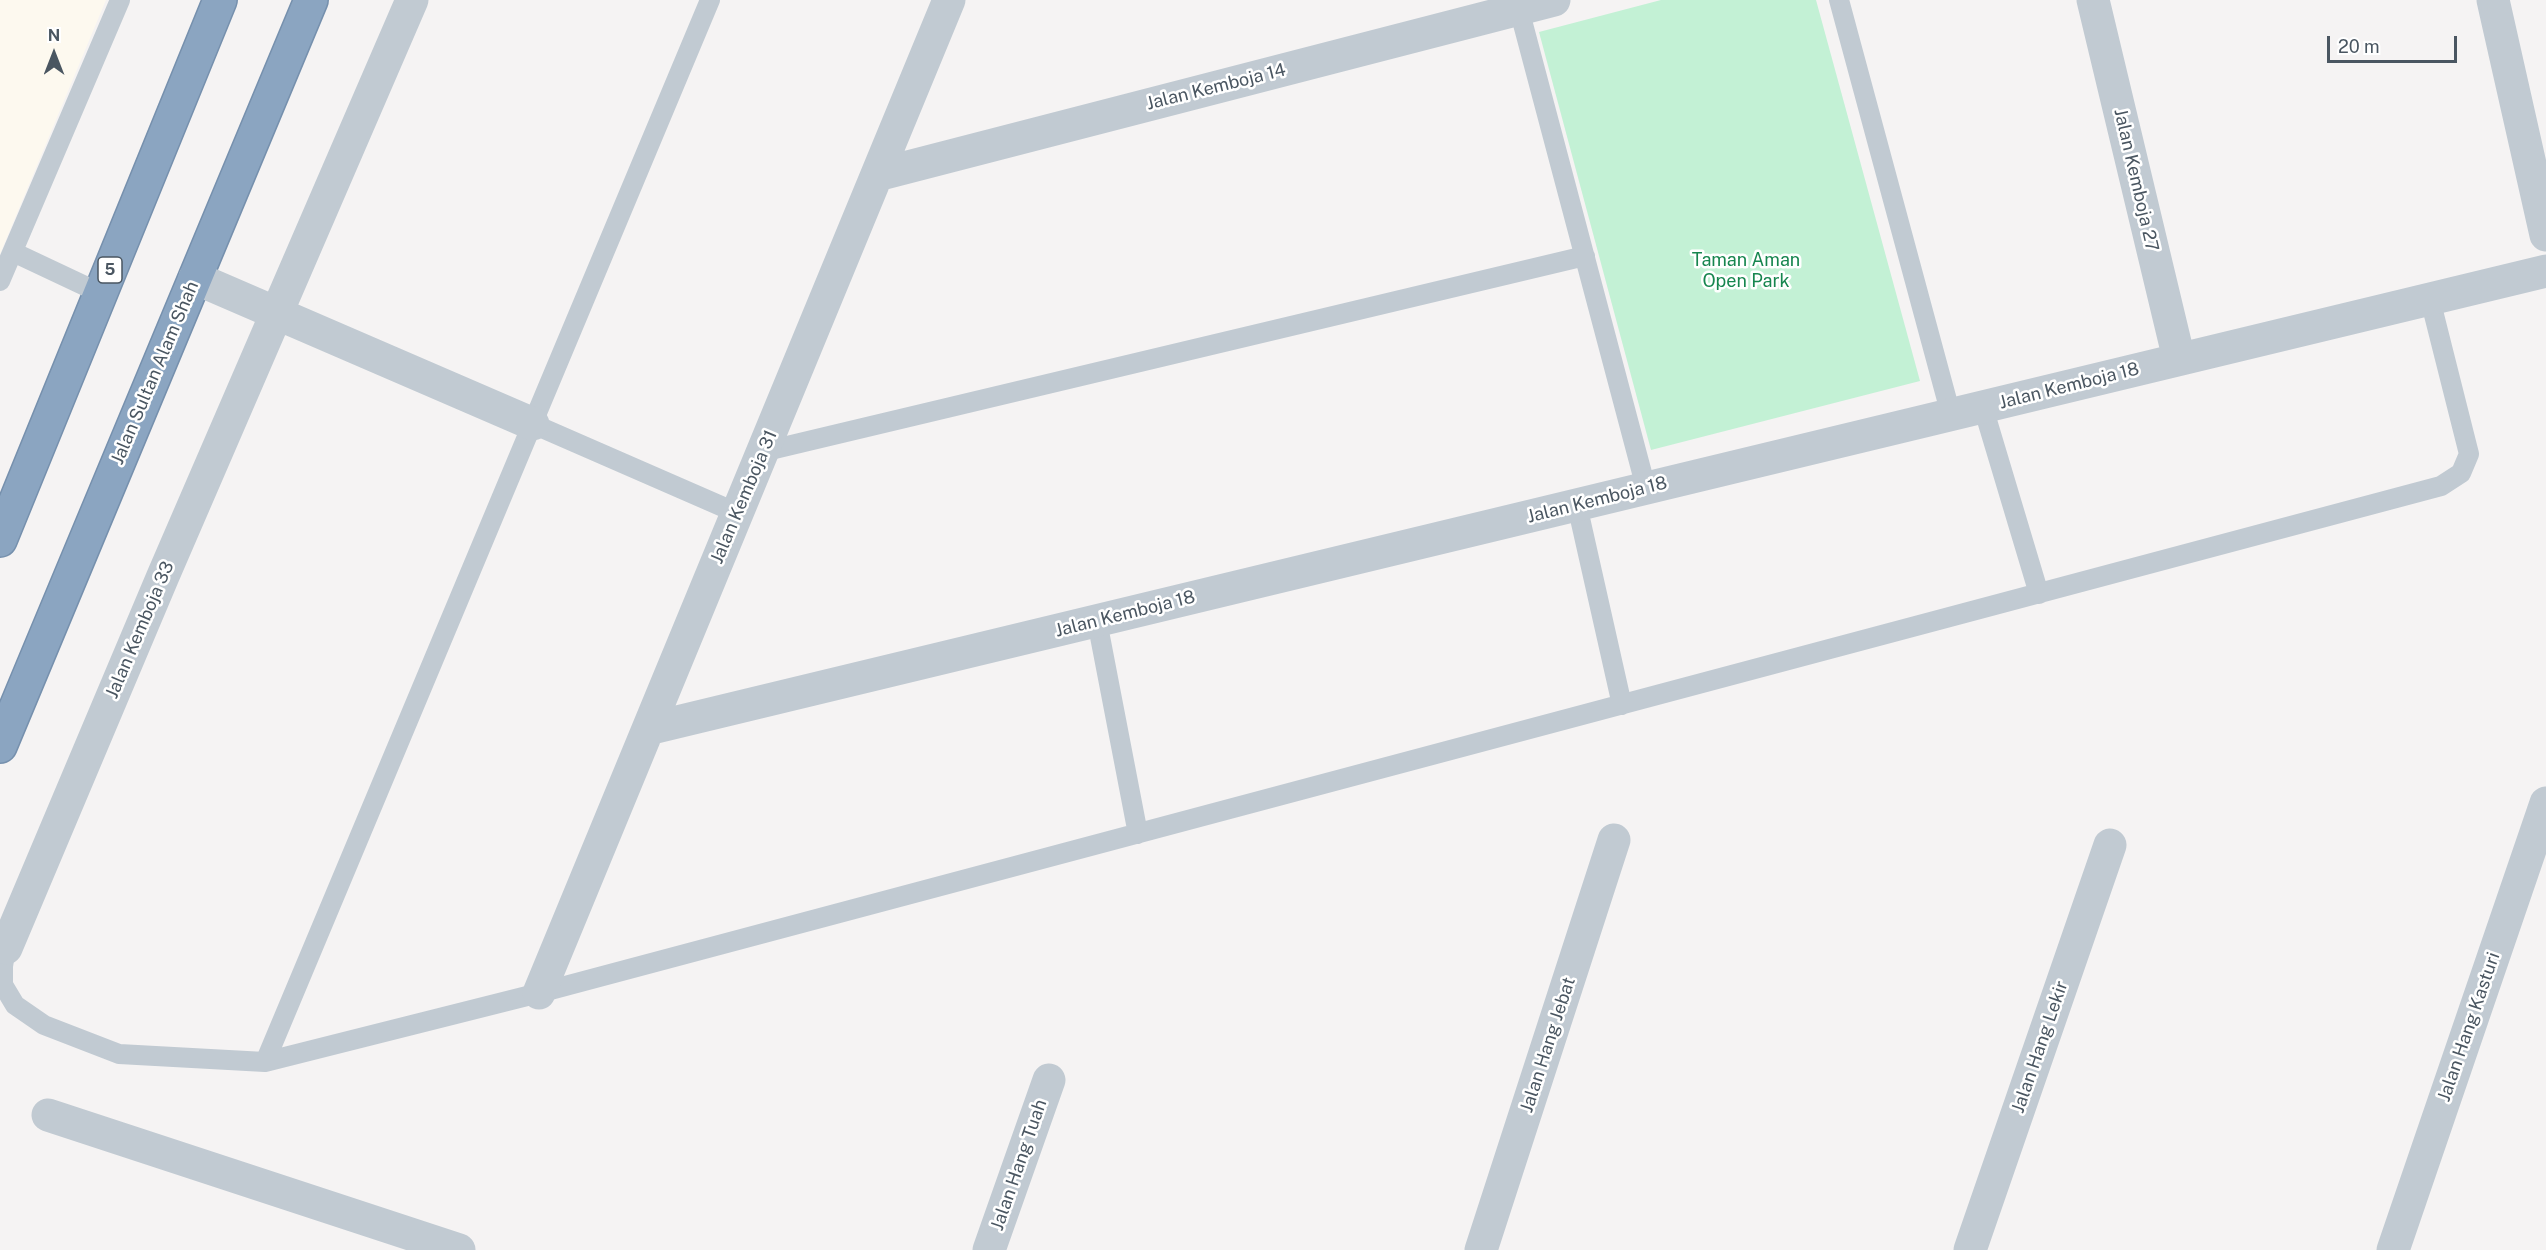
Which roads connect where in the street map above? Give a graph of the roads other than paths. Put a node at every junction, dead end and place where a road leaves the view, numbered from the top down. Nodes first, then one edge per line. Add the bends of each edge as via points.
1 (120, 0) edge
2 (220, 0) edge
3 (311, 0) edge
4 (412, 0) edge
5 (710, 0) edge
6 (949, 0) edge
7 (1554, 0) edge
8 (1839, 0) edge
9 (2093, 0) edge
10 (2493, 0) edge
11 (1519, 9) junction
12 (877, 175) junction
13 (2546, 235) edge
14 (13, 252) junction
15 (1585, 256) junction
16 (2546, 271) edge
17 (195, 278) junction
18 (0, 281) edge
19 (100, 294) junction
20 (2430, 298) junction
21 (277, 313) junction
22 (2179, 360) junction
23 (1983, 407) junction
24 (1951, 415) junction
25 (533, 424) junction
26 (762, 452) junction
27 (12, 487) edge
28 (1646, 488) junction
29 (1577, 505) junction
30 (737, 513) junction
31 (0, 540) edge
32 (2039, 594) junction
33 (1096, 621) junction
34 (1622, 705) junction
35 (648, 729) junction
36 (0, 746) edge
37 (2546, 803) edge
38 (1138, 834) junction
39 (1614, 840) dead end
40 (2109, 845) dead end
41 (6, 948) joint
42 (539, 993) junction
43 (265, 1062) junction
44 (1049, 1080) dead end
45 (48, 1115) dead end
46 (459, 1250) edge
47 (990, 1250) edge
48 (1481, 1250) edge
49 (1970, 1250) edge
50 (2392, 1250) edge

1 - 14 lane
2 - 19 highway, 5
3 - 17 highway, Jalan Sultan Alam Shah
4 - 21 street, Jalan Kemboja 33
5 - 25 lane
6 - 12 street, Jalan Kemboja 31
7 - 11 street, Jalan Kemboja 14
8 - 24 lane
9 - 22 street, Jalan Kemboja 27
10 - 13 street
11 - 12 street, Jalan Kemboja 14
11 - 15 lane
12 - 26 street, Jalan Kemboja 31
14 - 18 lane
14 - 19 lane
15 - 26 lane
15 - 28 lane
16 - 20 street, Jalan Kemboja 18
17 - 21 street
17 - 36 highway, Jalan Sultan Alam Shah
19 - 27 highway, 5
20 - 22 street, Jalan Kemboja 18
20 - 32 lane via 2469,454 2461,473 2441,486
21 - 25 street
21 - 41 street, Jalan Kemboja 33
22 - 23 street, Jalan Kemboja 18
23 - 24 street, Jalan Kemboja 18
23 - 32 lane
24 - 28 street, Jalan Kemboja 18
25 - 30 lane
25 - 43 lane
26 - 30 street, Jalan Kemboja 31
27 - 31 highway, 5
28 - 29 street, Jalan Kemboja 18
29 - 33 street, Jalan Kemboja 18
29 - 34 lane
30 - 35 street, Jalan Kemboja 31
32 - 34 lane
33 - 35 street, Jalan Kemboja 18
33 - 38 lane
34 - 38 lane
35 - 42 street, Jalan Kemboja 31
37 - 50 street, Jalan Hang Kasturi
38 - 42 lane
39 - 48 street, Jalan Hang Jebat
40 - 49 street, Jalan Hang Lekir
41 - 43 lane via 3,985 15,1005 44,1025 118,1054
42 - 43 lane
44 - 47 street, Jalan Hang Tuah
45 - 46 street

